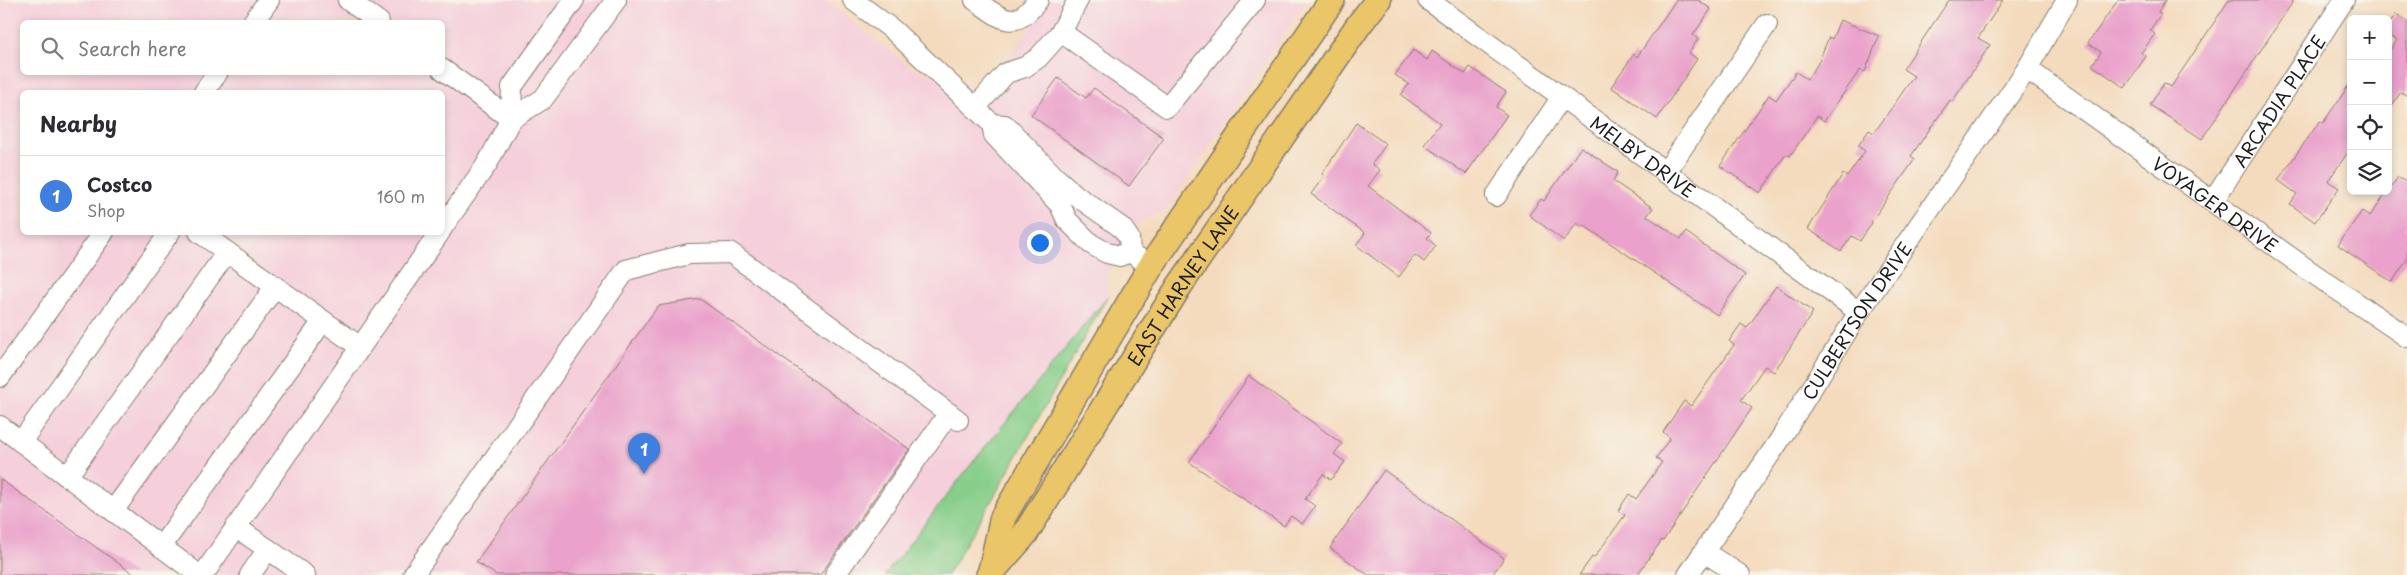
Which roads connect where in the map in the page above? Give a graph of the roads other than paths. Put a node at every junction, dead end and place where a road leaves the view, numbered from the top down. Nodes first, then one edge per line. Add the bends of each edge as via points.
1 (270, 0) edge
2 (348, 0) edge
3 (574, 0) edge
4 (616, 0) edge
5 (853, 0) edge
6 (975, 0) edge
7 (1038, 0) edge
8 (1078, 0) edge
9 (1256, 0) edge
10 (1332, 0) edge
11 (1378, 0) edge
12 (1428, 0) edge
13 (2067, 0) edge
14 (2344, 0) edge
15 (255, 20) edge
16 (376, 20) edge
17 (1767, 24) dead end
18 (1061, 32) junction
19 (2026, 69) junction
20 (445, 70) edge
21 (216, 75) edge
22 (205, 90) edge
23 (1561, 98) junction
24 (975, 108) junction
25 (511, 119) junction
26 (992, 124) junction
27 (1665, 173) junction
28 (1496, 196) dead end
29 (2213, 202) junction
30 (445, 224) edge
31 (102, 235) edge
32 (168, 235) edge
33 (203, 235) edge
34 (438, 235) edge
35 (226, 252) junction
36 (1130, 252) junction
37 (1151, 266) junction
38 (275, 287) junction
39 (1859, 312) junction
40 (323, 321) junction
41 (2407, 337) edge
42 (360, 347) junction
43 (0, 378) edge
44 (0, 426) edge
45 (21, 442) junction
46 (67, 477) junction
47 (113, 511) junction
48 (236, 526) junction
49 (161, 547) junction
50 (268, 549) junction
51 (1704, 552) junction
52 (302, 574) edge
53 (991, 574) edge
54 (201, 575) edge
55 (250, 575) edge
56 (413, 575) edge
57 (835, 575) edge
58 (1688, 575) edge
59 (1740, 575) edge

1 - 15 street
2 - 16 street
3 - 25 street via 512,87
4 - 25 street via 543,99
5 - 24 street via 893,30
6 - 7 street via 1003,19 1012,21 1028,14
8 - 18 street
9 - 18 street via 1167,107
10 - 37 main road, EAST HARNEY LANE
11 - 53 main road, EAST HARNEY LANE via 1180,285 1025,534
12 - 23 street, MELBY DRIVE
13 - 19 street, CULBERTSON DRIVE
14 - 29 street, ARCADIA PLACE
17 - 27 street
18 - 24 street via 1038,58 1025,67 1006,73
19 - 29 street, VOYAGER DRIVE
19 - 39 street, CULBERTSON DRIVE
20 - 25 street
21 - 22 street
23 - 27 street, MELBY DRIVE
23 - 28 street
24 - 26 street
25 - 30 street via 487,164
26 - 36 street via 1005,125 1060,182 1122,228 1129,238
26 - 36 street via 994,135 1060,205 1067,220 1091,244 1120,256
27 - 39 street, MELBY DRIVE
29 - 41 street, VOYAGER DRIVE
31 - 43 street
32 - 45 street
33 - 35 street
34 - 42 street
35 - 38 street
35 - 46 street
36 - 37 street
37 - 53 main road, EAST HARNEY LANE via 1003,517
38 - 40 street
38 - 47 street
39 - 51 street, CULBERTSON DRIVE via 1779,441
40 - 42 street
40 - 49 street
42 - 48 street
44 - 45 street
45 - 46 street
46 - 47 street
47 - 49 street
48 - 50 street
48 - 54 street
49 - 54 street
50 - 52 street
50 - 55 street
51 - 58 street, CULBERTSON DRIVE
51 - 59 street
56 - 57 street via 626,270 689,254 731,252 953,417

